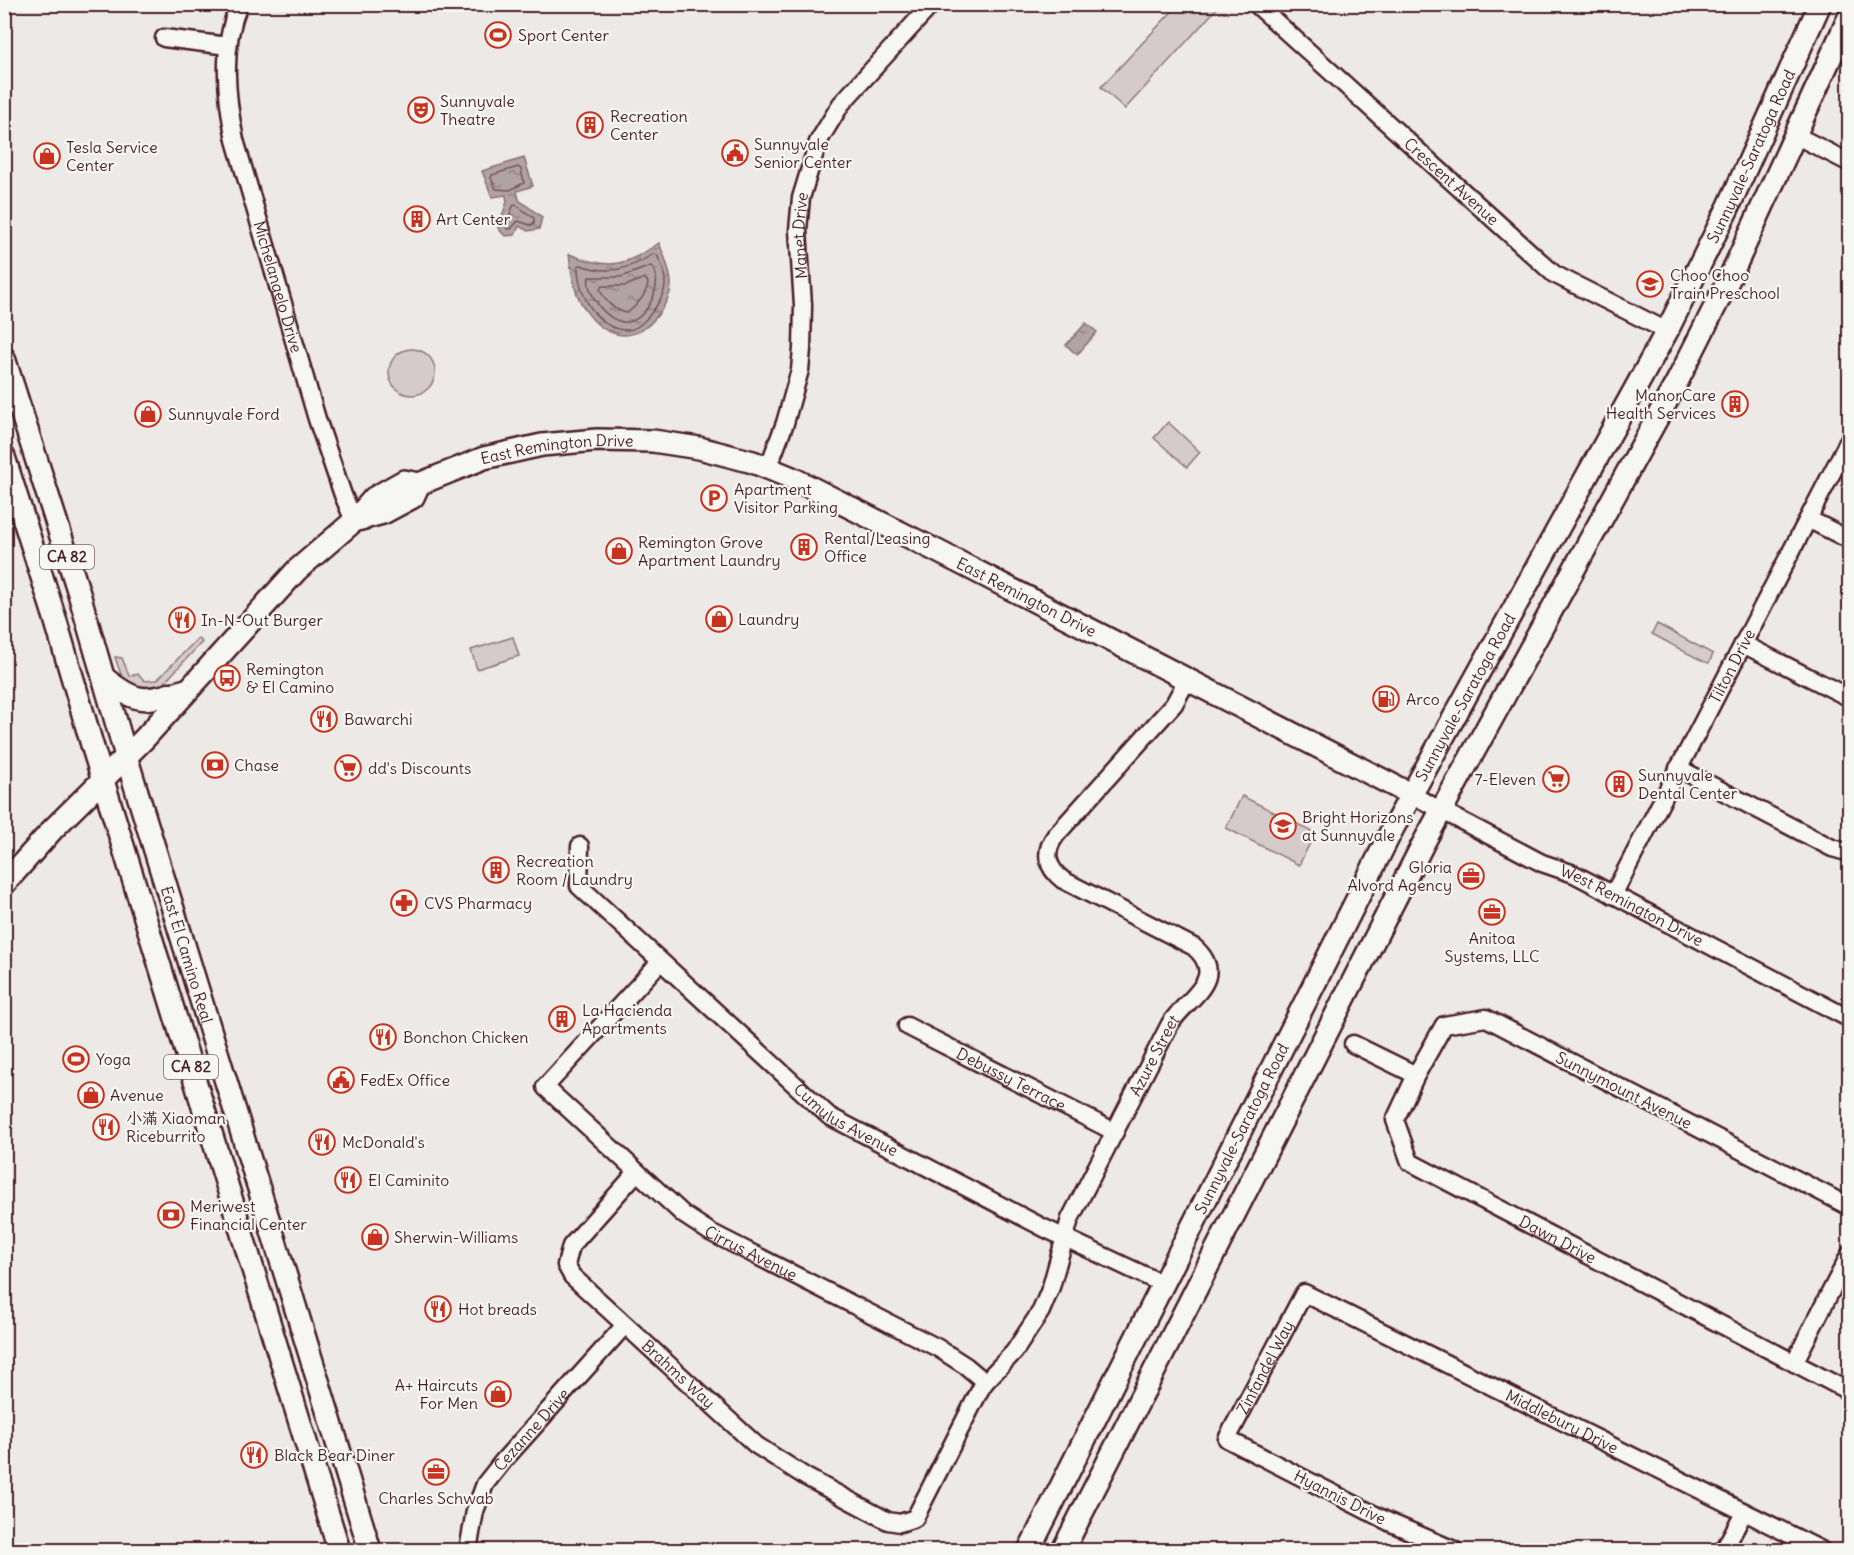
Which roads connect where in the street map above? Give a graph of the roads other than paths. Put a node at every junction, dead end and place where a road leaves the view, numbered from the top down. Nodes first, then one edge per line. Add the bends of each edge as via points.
1 (239, 4) edge
2 (932, 4) edge
3 (1256, 4) edge
4 (1820, 4) edge
5 (1850, 15) edge
6 (164, 38) dead end
7 (228, 46) junction
8 (1795, 135) junction
9 (1850, 163) edge
10 (1667, 331) junction
11 (4, 358) edge
12 (1850, 438) edge
13 (4, 457) edge
14 (768, 468) junction
15 (1808, 519) junction
16 (354, 521) junction
17 (1850, 540) edge
18 (1743, 644) junction
19 (103, 677) junction
20 (1187, 680) junction
21 (186, 690) junction
22 (1850, 698) edge
23 (126, 756) junction
24 (1678, 768) junction
25 (103, 780) junction
26 (1412, 795) junction
27 (1442, 811) junction
28 (580, 846) dead end
29 (1850, 853) edge
30 (4, 884) edge
31 (1613, 895) junction
32 (660, 962) junction
33 (1850, 1019) edge
34 (907, 1026) dead end
35 (1353, 1044) dead end
36 (1416, 1075) junction
37 (1115, 1132) junction
38 (223, 1170) junction
39 (637, 1172) junction
40 (1850, 1207) edge
41 (1065, 1237) junction
42 (278, 1250) junction
43 (1850, 1254) edge
44 (256, 1280) junction
45 (1162, 1284) junction
46 (1304, 1293) joint
47 (626, 1325) junction
48 (309, 1352) junction
49 (1794, 1363) junction
50 (985, 1382) junction
51 (1850, 1392) edge
52 (1227, 1439) joint
53 (1744, 1512) junction
54 (906, 1522) joint
55 (339, 1551) edge
56 (370, 1551) edge
57 (468, 1551) edge
58 (1029, 1551) edge
59 (1063, 1551) edge
60 (1454, 1551) edge
61 (1724, 1551) edge
62 (1821, 1551) edge

1 - 7 street, Michelangelo Drive
2 - 14 street, Manet Drive via 841,104 818,142 801,198 798,230 803,313 800,370
3 - 10 street, Crescent Avenue via 1554,274
4 - 10 main road, Sunnyvale-Saratoga Road via 1728,208
5 - 8 main road, Sunnyvale-Saratoga Road
6 - 7 street
7 - 16 street, Michelangelo Drive via 227,99 235,140 317,419
8 - 9 street
8 - 27 main road, Sunnyvale-Saratoga Road via 1678,380
10 - 26 main road, Sunnyvale-Saratoga Road
11 - 19 main road, East El Camino Real / CA 82
12 - 15 street, Tilton Drive
13 - 25 main road, East El Camino Real / CA 82
14 - 16 main road, East Remington Drive via 727,455 644,441 542,445 455,469 418,484 413,497 382,513
14 - 20 main road, East Remington Drive
15 - 17 street
15 - 18 street, Tilton Drive
16 - 21 main road, East Remington Drive via 297,570
18 - 22 street
18 - 24 street, Tilton Drive
19 - 21 main road via 138,699
19 - 23 main road, East El Camino Real / CA 82
20 - 26 main road, East Remington Drive
20 - 37 street, Azure Street via 1174,704 1056,835 1047,851 1048,863 1063,880 1194,947 1205,959 1204,985 1174,1017
21 - 23 main road, East Remington Drive
23 - 25 main road, East Remington Drive
23 - 42 main road, East El Camino Real / CA 82
24 - 29 street via 1832,848
24 - 31 street, Tilton Drive
25 - 30 main road, East Remington Drive
25 - 38 main road, East El Camino Real / CA 82
26 - 27 street, West Remington Drive
26 - 45 main road, Sunnyvale-Saratoga Road
27 - 31 street, West Remington Drive
27 - 59 main road, Sunnyvale-Saratoga Road
28 - 32 street, Cumulus Avenue via 579,886
31 - 33 street, West Remington Drive
32 - 39 street, Cirrus Avenue via 545,1087
32 - 41 street, Cumulus Avenue via 829,1116
34 - 37 street, Debussy Terrace
35 - 36 street
36 - 40 street, Sunnymount Avenue via 1444,1026 1486,1018
36 - 49 street, Dawn Drive via 1395,1119 1410,1162
37 - 41 street, Azure Street
38 - 42 main road via 233,1168 240,1174 258,1229
38 - 44 main road, East El Camino Real / CA 82
39 - 47 street, Brahms Way via 571,1246 566,1266
39 - 50 street, Cirrus Avenue via 684,1215 710,1232 938,1348
41 - 45 street, Cumulus Avenue
41 - 50 street, Azure Street via 1041,1311 1014,1352
42 - 48 main road, East El Camino Real / CA 82
43 - 49 street
44 - 48 main road via 271,1286 290,1342 298,1351
44 - 55 main road, East El Camino Real / CA 82
45 - 58 main road, Sunnyvale-Saratoga Road
46 - 52 street, Zinfandel Way
46 - 53 street, Middlebury Drive
47 - 54 street, Brahms Way via 756,1445 780,1462 888,1521
47 - 57 street, Cezanne Drive via 485,1484 475,1511
48 - 56 main road, East El Camino Real / CA 82
49 - 51 street, Dawn Drive
50 - 54 street, Azure Street via 919,1511
52 - 60 street, Hyannis Drive
53 - 61 street
53 - 62 street, Middlebury Drive

